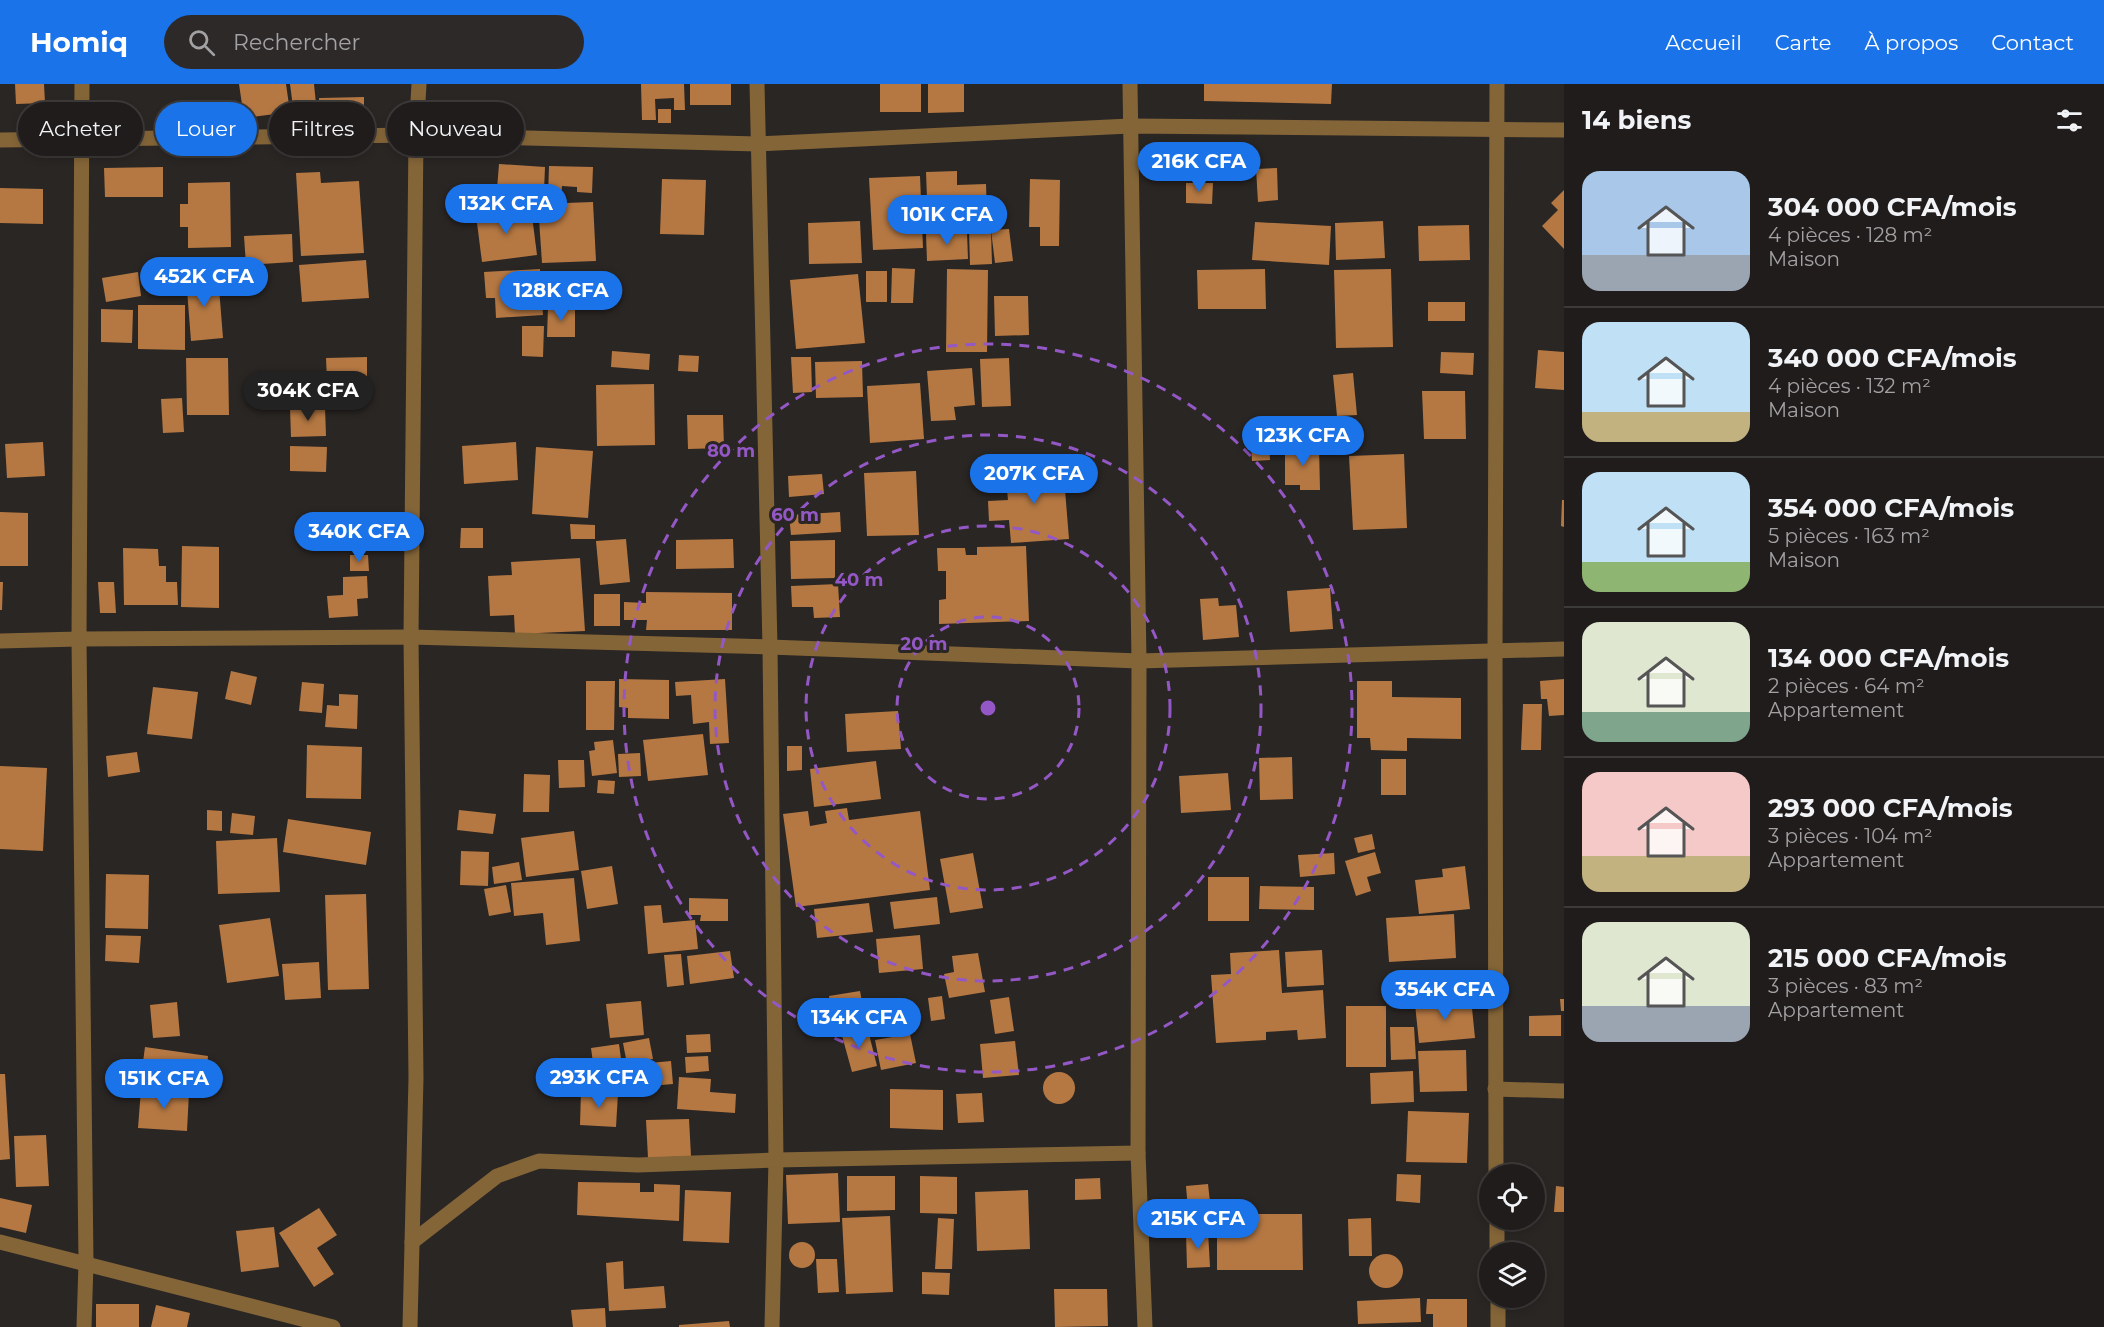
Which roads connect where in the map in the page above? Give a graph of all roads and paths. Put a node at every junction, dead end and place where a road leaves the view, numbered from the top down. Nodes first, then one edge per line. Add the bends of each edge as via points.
1 (82, 84) edge
2 (419, 84) edge
3 (757, 84) edge
4 (1130, 84) edge
5 (1497, 84) edge
6 (82, 102) edge
7 (418, 102) edge
8 (1130, 126) junction
9 (1496, 129) junction
10 (1564, 130) edge
11 (387, 135) edge
12 (143, 138) edge
13 (524, 138) edge
14 (0, 140) edge
15 (18, 140) edge
16 (758, 144) junction
17 (82, 156) edge
18 (416, 156) edge
19 (411, 637) junction
20 (79, 639) junction
21 (0, 641) edge
22 (770, 647) junction
23 (1564, 649) edge
24 (1495, 651) junction
25 (1139, 661) junction
26 (1495, 1089) junction
27 (1564, 1091) edge
28 (1138, 1153) junction
29 (776, 1160) junction
30 (1496, 1164) edge
31 (0, 1242) edge
32 (412, 1242) junction
33 (86, 1263) junction
34 (1498, 1308) edge
35 (84, 1327) edge
36 (333, 1327) edge
37 (410, 1327) edge
38 (772, 1327) edge
39 (1145, 1327) edge
40 (1498, 1327) edge

1 - 6 street
2 - 7 street
3 - 16 street
4 - 8 street
5 - 9 street
8 - 9 street
8 - 16 street
8 - 25 street
9 - 10 street
9 - 24 street
11 - 12 street
13 - 16 street
14 - 15 street
16 - 22 street
17 - 20 street
18 - 19 street
19 - 20 street
19 - 22 street
19 - 32 street via 416,1078
20 - 21 street
20 - 33 street
22 - 25 street
22 - 29 street
23 - 24 street
24 - 25 street
24 - 26 street
25 - 28 street
26 - 27 street
26 - 30 street
28 - 29 street
28 - 39 street
29 - 32 street via 638,1166 539,1161 497,1176
29 - 38 street
31 - 33 street
32 - 37 street
33 - 35 street
33 - 36 street
34 - 40 street

